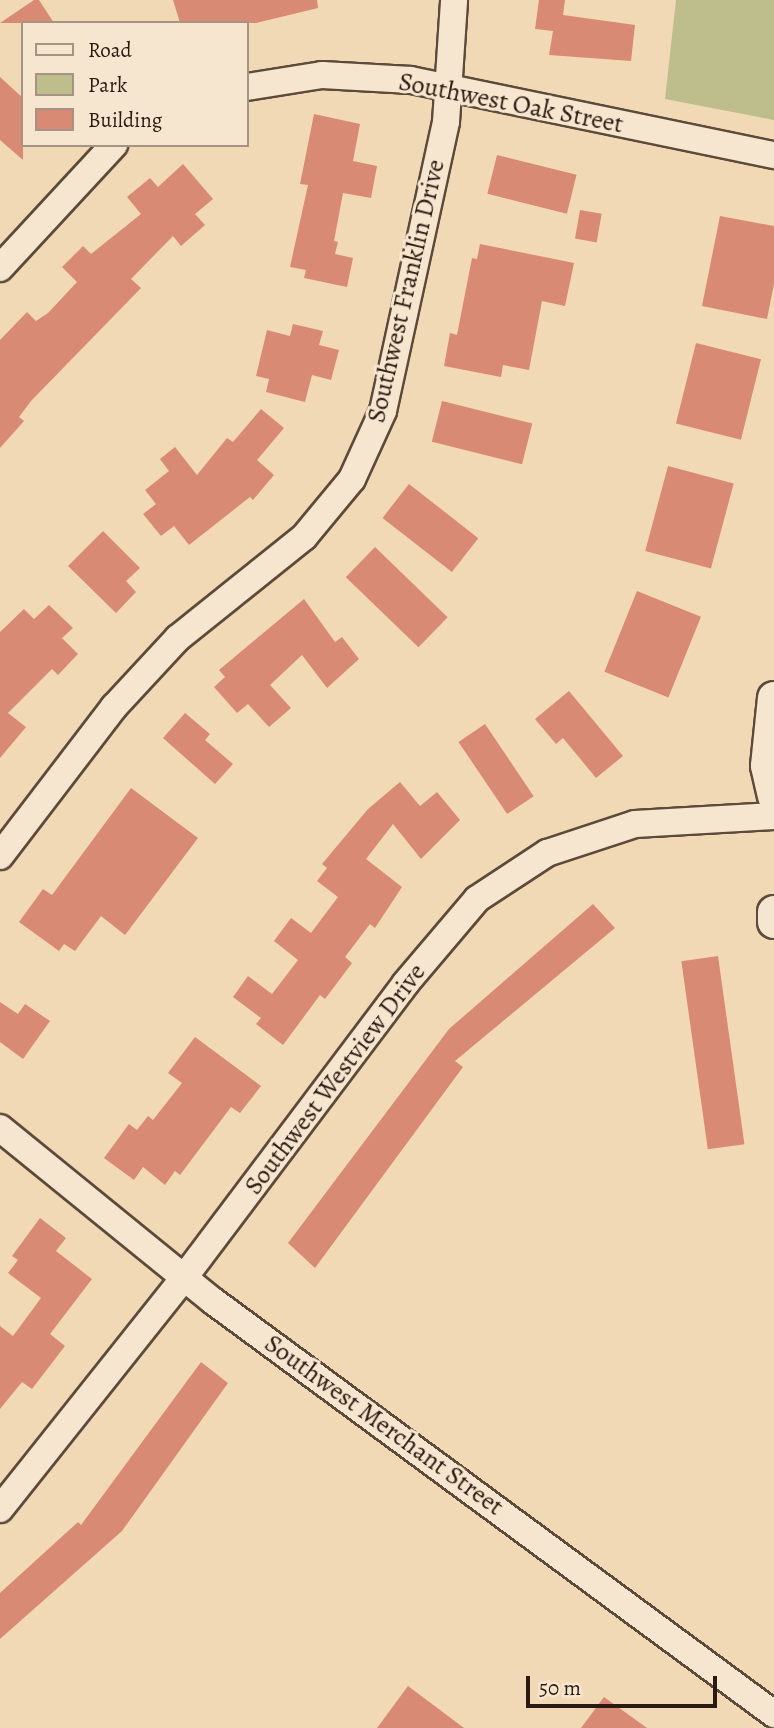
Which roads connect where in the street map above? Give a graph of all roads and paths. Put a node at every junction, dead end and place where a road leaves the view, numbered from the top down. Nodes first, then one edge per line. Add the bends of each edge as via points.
1 (454, 0) edge
2 (248, 87) edge
3 (450, 87) junction
4 (112, 147) edge
5 (774, 156) edge
6 (0, 268) edge
7 (774, 698) edge
8 (774, 796) edge
9 (774, 816) edge
10 (0, 856) edge
11 (774, 912) edge
12 (774, 922) edge
13 (0, 1128) edge
14 (183, 1279) junction
15 (0, 1509) edge
16 (768, 1713) edge

1 - 3 street, Southwest Franklin Drive
2 - 3 street, Southwest Oak Street via 322,75 367,75
3 - 5 street, Southwest Oak Street
3 - 10 street, Southwest Franklin Drive via 383,411 352,479 304,537 178,638 114,707
4 - 6 street
7 - 8 street via 767,766
9 - 14 street, Southwest Westview Drive via 635,824 547,853 477,899 405,984
11 - 12 street
13 - 14 street, Southwest Merchant Street
14 - 15 street, Southwest Westview Drive
14 - 16 street, Southwest Merchant Street

